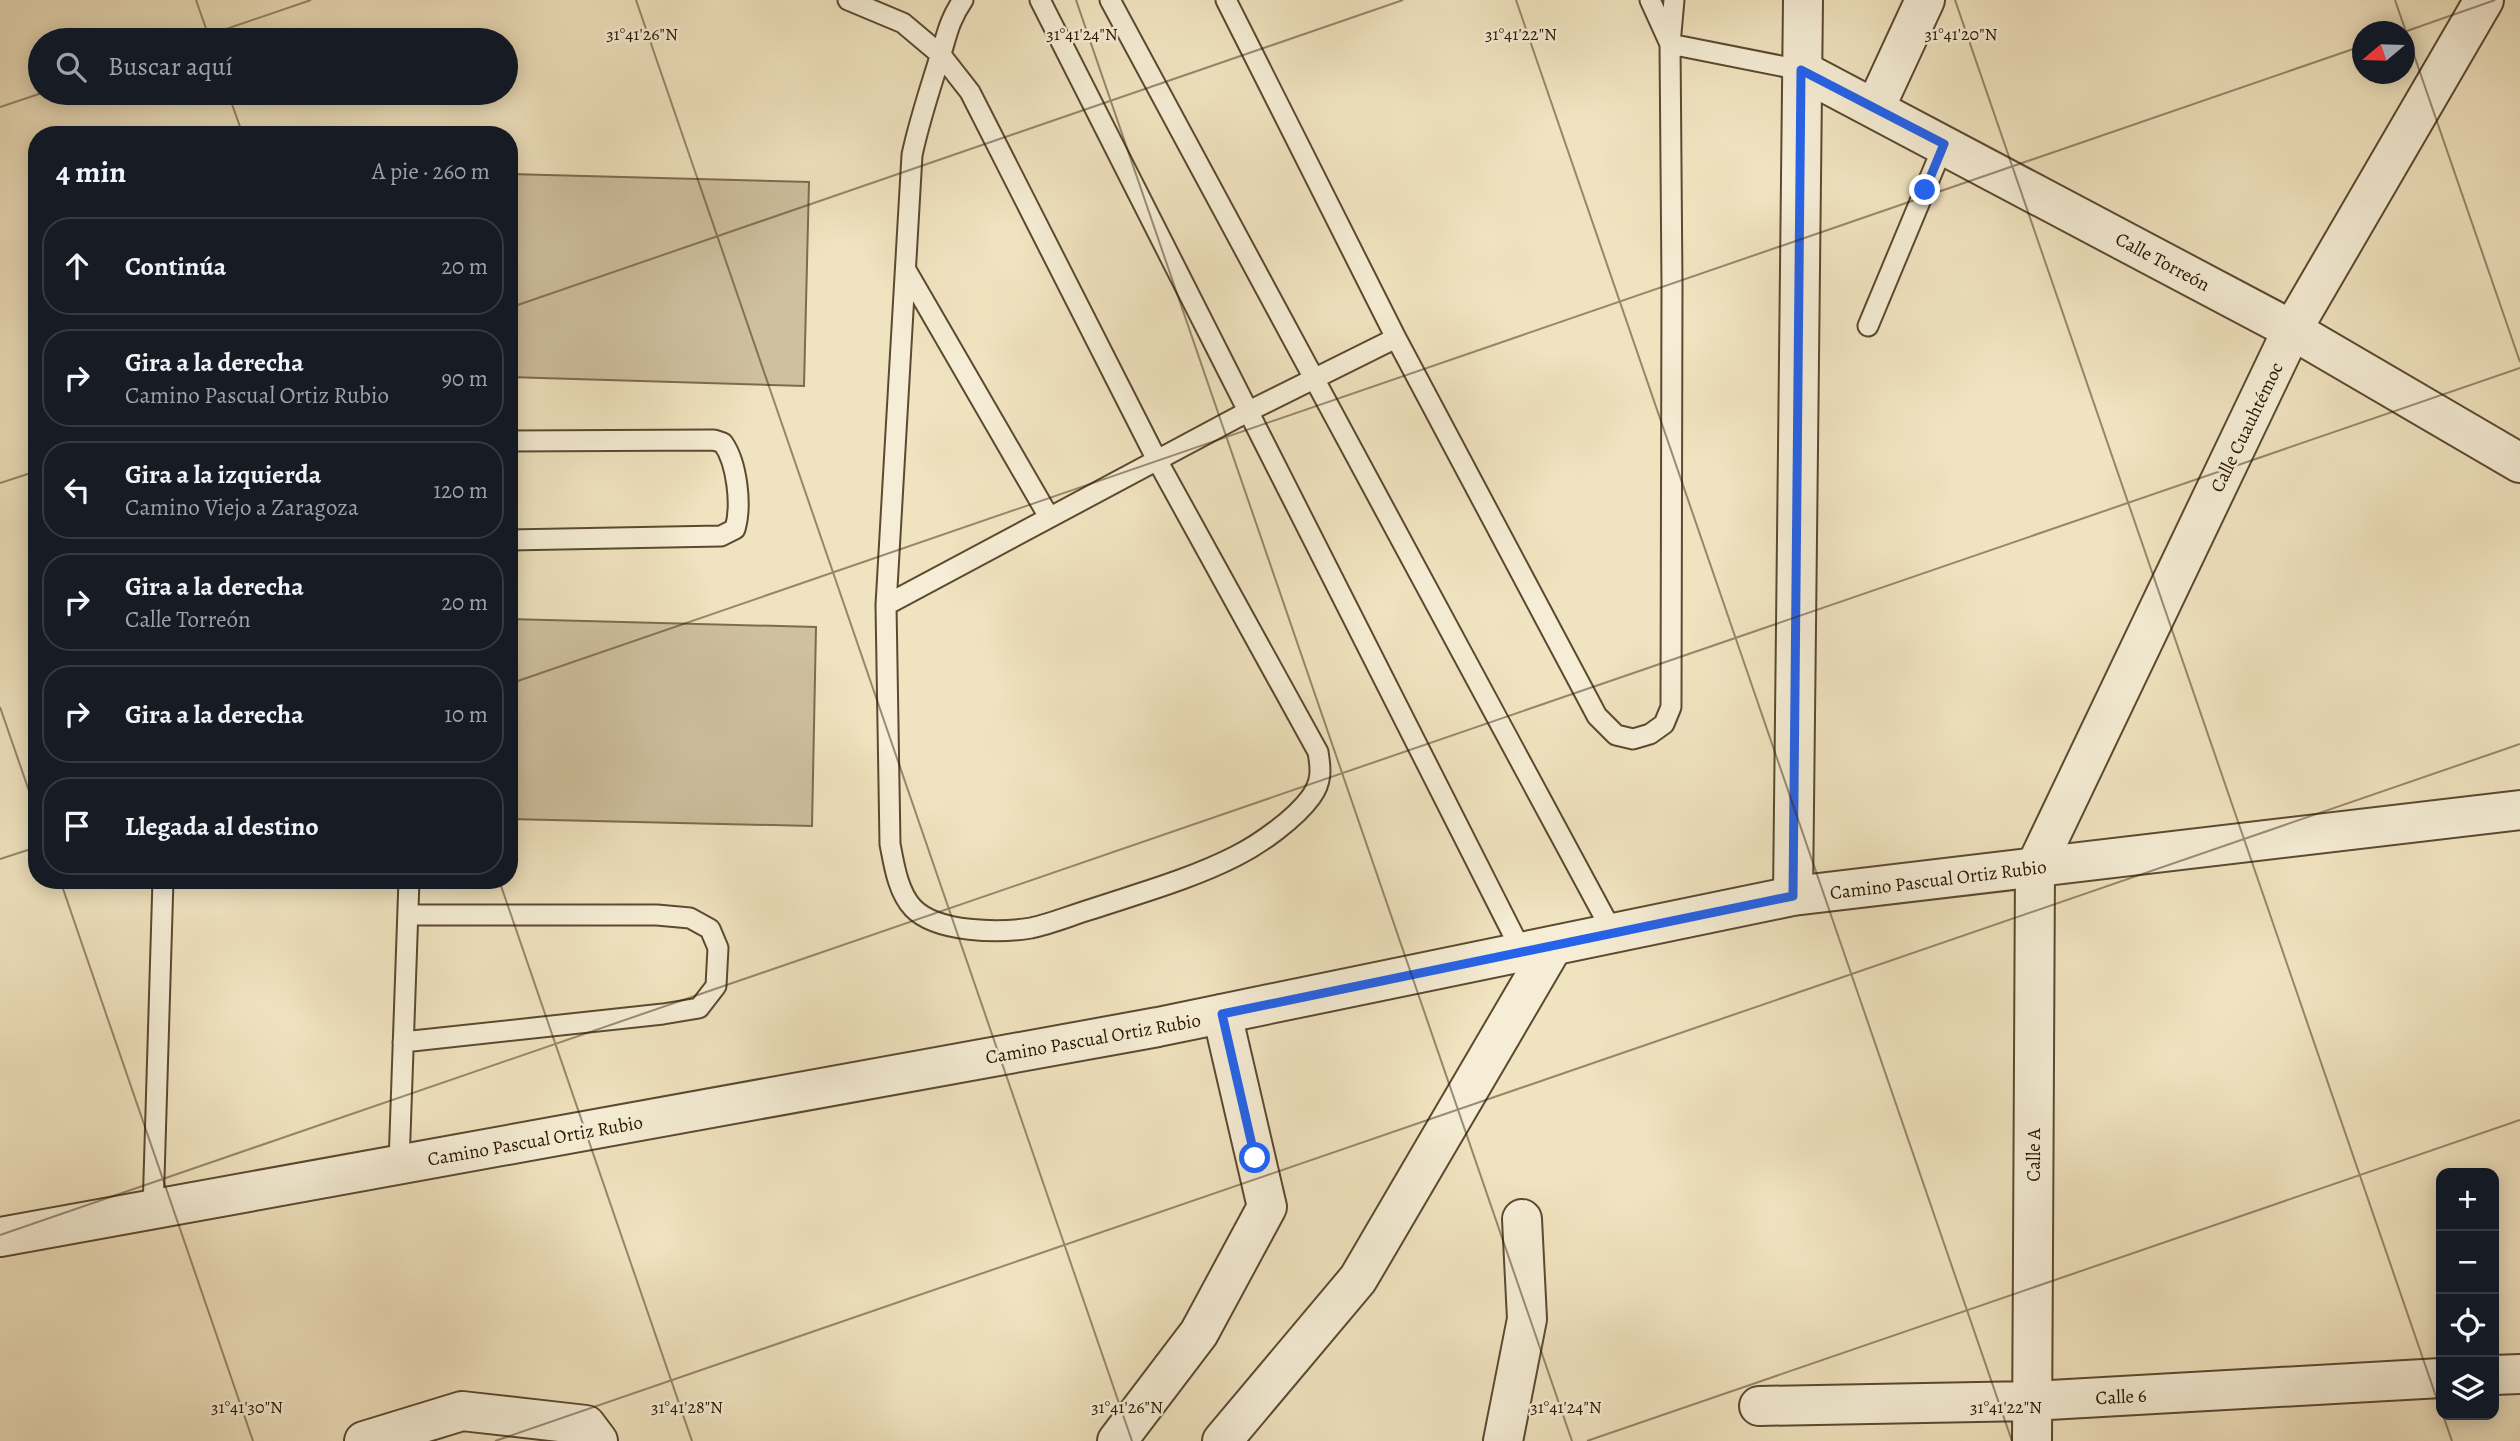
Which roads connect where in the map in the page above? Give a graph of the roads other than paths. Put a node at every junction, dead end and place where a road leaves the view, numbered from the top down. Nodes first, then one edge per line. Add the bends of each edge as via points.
1 (848, 0) edge
2 (963, 0) edge
3 (1040, 0) edge
4 (1110, 0) edge
5 (1226, 0) edge
6 (1650, 0) edge
7 (1674, 0) edge
8 (1802, 0) edge
9 (1925, 0) edge
10 (2484, 0) edge
11 (1670, 44) junction
12 (940, 55) junction
13 (1801, 70) junction
14 (1875, 108) junction
15 (1944, 144) junction
16 (906, 269) junction
17 (1868, 326) dead end
18 (2292, 330) junction
19 (1396, 338) junction
20 (1313, 379) junction
21 (1249, 411) junction
22 (518, 441) edge
23 (1157, 460) junction
24 (2520, 463) edge
25 (1049, 517) junction
26 (518, 540) edge
27 (886, 605) junction
28 (2520, 810) edge
29 (2035, 868) junction
30 (163, 889) edge
31 (409, 889) edge
32 (1793, 896) junction
33 (408, 915) junction
34 (1612, 933) junction
35 (1538, 949) junction
36 (1222, 1014) junction
37 (403, 1042) junction
38 (399, 1164) junction
39 (153, 1211) junction
40 (1522, 1219) dead end
41 (0, 1237) edge
42 (2520, 1374) edge
43 (2499, 1376) edge
44 (2436, 1378) edge
45 (2031, 1401) junction
46 (1759, 1406) dead end
47 (364, 1441) edge
48 (598, 1441) edge
49 (1117, 1441) edge
50 (1222, 1441) edge
51 (1503, 1441) edge
52 (2032, 1441) edge

1 - 12 lane via 903,23
2 - 12 lane via 950,20
3 - 21 lane
4 - 20 lane
5 - 19 lane
6 - 11 lane
7 - 11 lane
8 - 13 street
9 - 14 street
10 - 18 street, Calle Cuauhtémoc
11 - 13 lane
11 - 19 lane via 1671,707 1664,724 1650,734 1616,735 1597,716
12 - 16 lane via 912,155
12 - 23 lane via 970,92
13 - 14 street, Calle Torreón
13 - 32 street
14 - 15 street, Calle Torreón
15 - 17 lane
15 - 18 street, Calle Torreón
16 - 25 lane
16 - 27 lane
18 - 24 street, Calle Torreón
18 - 29 street, Calle Cuauhtémoc
19 - 20 lane
20 - 21 lane
20 - 34 lane
21 - 23 lane
21 - 35 lane
22 - 26 lane via 723,443 735,467 738,519 735,528 721,536
23 - 25 lane
23 - 27 lane via 1318,752 1322,775 1312,796 1289,820 1237,855 1163,886 1031,928 959,928 930,920 914,909 895,871 890,844
25 - 27 lane
28 - 29 street, Camino Pascual Ortiz Rubio
29 - 32 street, Camino Pascual Ortiz Rubio
29 - 45 street, Calle A
30 - 39 lane
31 - 33 lane
32 - 34 street, Camino Pascual Ortiz Rubio
33 - 37 lane
33 - 37 lane via 690,918 710,929 718,948 716,986 699,1008
34 - 35 street, Camino Pascual Ortiz Rubio
35 - 36 street, Camino Pascual Ortiz Rubio
35 - 50 street via 1358,1279
36 - 38 street, Camino Pascual Ortiz Rubio
36 - 49 street via 1266,1207 1199,1333
37 - 38 lane
38 - 39 street, Camino Pascual Ortiz Rubio
39 - 41 street, Camino Pascual Ortiz Rubio
40 - 51 street via 1527,1319
42 - 43 street
44 - 45 street, Calle 6
45 - 46 street, Calle 6
45 - 52 street, Calle A
47 - 48 street via 462,1411 586,1424

